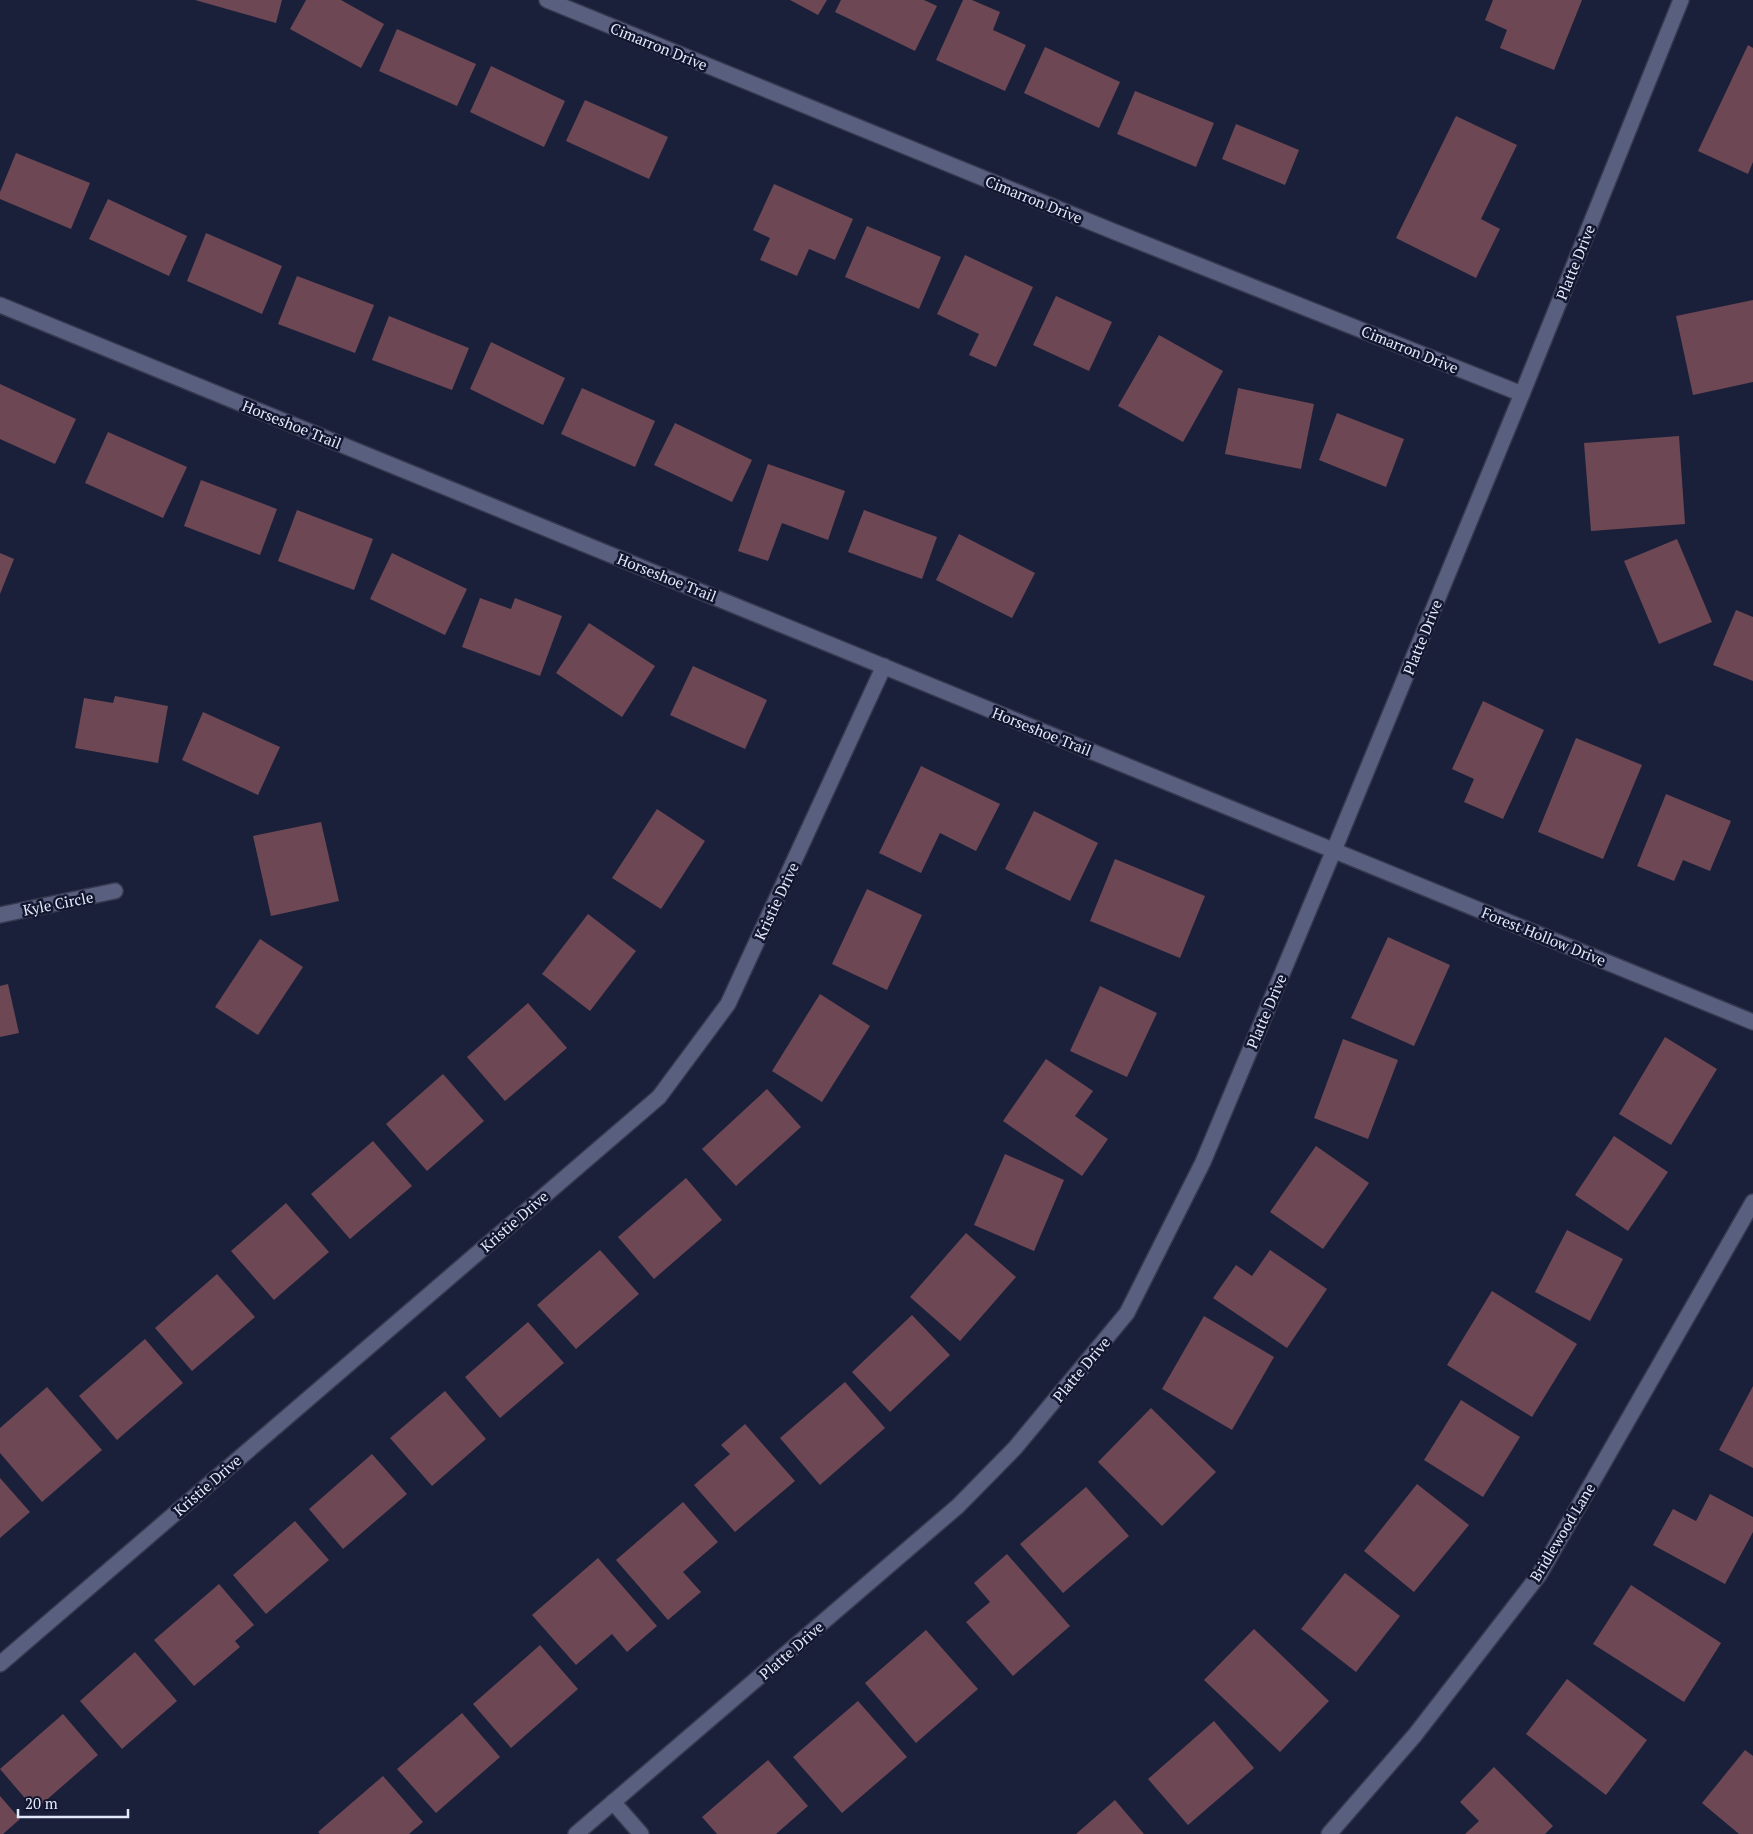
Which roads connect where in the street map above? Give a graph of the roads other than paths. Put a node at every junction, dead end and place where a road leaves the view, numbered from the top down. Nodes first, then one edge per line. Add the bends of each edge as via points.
1 (547, 0) edge
2 (1681, 0) edge
3 (0, 305) edge
4 (1522, 394) junction
5 (884, 666) junction
6 (1334, 850) junction
7 (115, 891) dead end
8 (0, 915) edge
9 (1753, 1022) edge
10 (1753, 1202) edge
11 (0, 1664) edge
12 (613, 1802) junction
13 (576, 1834) edge
14 (641, 1834) edge
15 (1329, 1834) edge

1 - 4 street, Cimarron Drive
2 - 4 street, Platte Drive
3 - 5 street, Horseshoe Trail
4 - 6 street, Platte Drive
5 - 6 street, Horseshoe Trail
5 - 11 street, Kristie Drive via 728,1004 659,1097
6 - 9 street, Forest Hollow Drive
6 - 12 street, Platte Drive via 1203,1162 1127,1313 1015,1448 958,1506
7 - 8 street, Kyle Circle
10 - 15 street, Bridlewood Lane via 1539,1575 1415,1735
12 - 13 street, Platte Drive
12 - 14 street

